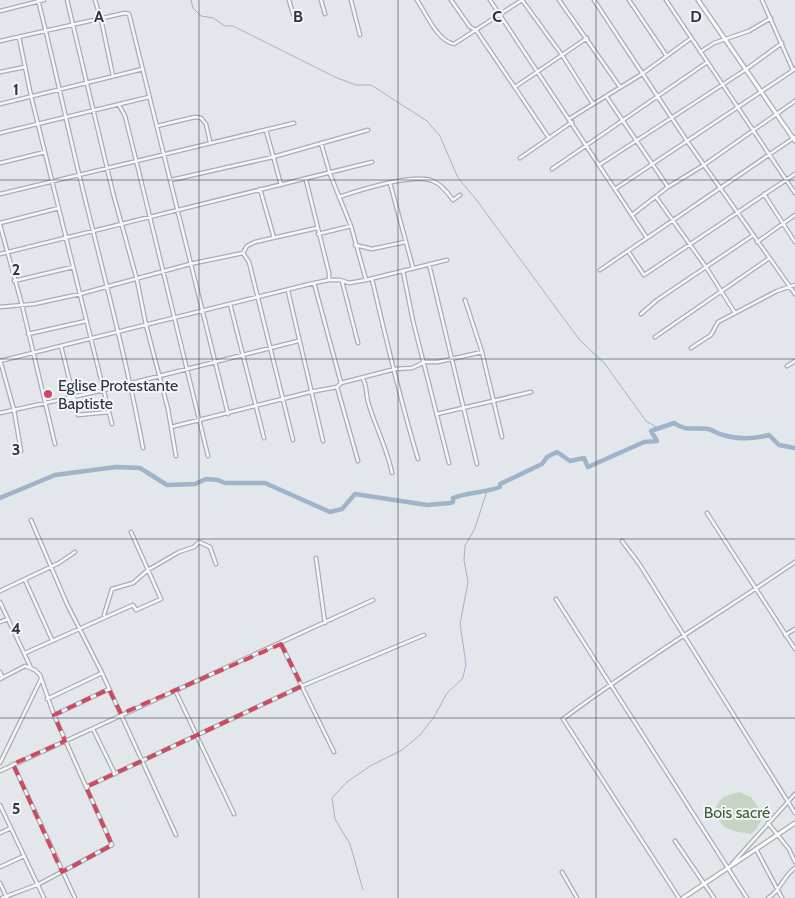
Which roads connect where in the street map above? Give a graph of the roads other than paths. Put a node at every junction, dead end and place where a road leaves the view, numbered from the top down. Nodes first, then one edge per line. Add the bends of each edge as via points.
1 (44, 0) edge
2 (67, 0) edge
3 (95, 0) edge
4 (289, 0) edge
5 (321, 0) edge
6 (351, 0) edge
7 (417, 0) edge
8 (452, 0) edge
9 (490, 0) edge
10 (522, 0) edge
11 (559, 0) edge
12 (594, 0) edge
13 (629, 0) edge
14 (666, 0) edge
15 (698, 0) edge
16 (763, 0) edge
17 (38, 1) edge
18 (0, 11) edge
19 (293, 14) dead end
20 (325, 14) dead end
21 (500, 14) junction
22 (771, 18) junction
23 (102, 19) junction
24 (73, 24) junction
25 (46, 30) junction
26 (476, 30) junction
27 (360, 34) dead end
28 (19, 37) junction
29 (587, 38) junction
30 (690, 39) junction
31 (724, 39) junction
32 (0, 42) edge
33 (782, 43) junction
34 (700, 52) junction
35 (562, 55) junction
36 (666, 55) junction
37 (706, 63) junction
38 (25, 67) junction
39 (143, 69) junction
40 (745, 70) junction
41 (794, 70) edge
42 (538, 71) junction
43 (0, 72) edge
44 (642, 74) junction
45 (113, 76) junction
46 (87, 82) junction
47 (721, 86) junction
48 (515, 87) junction
49 (620, 87) junction
50 (60, 88) junction
51 (760, 92) junction
52 (657, 95) junction
53 (31, 96) junction
54 (606, 96) junction
55 (150, 97) junction
56 (795, 102) edge
57 (0, 104) edge
58 (593, 104) junction
59 (118, 105) junction
60 (736, 107) junction
61 (95, 110) junction
62 (776, 114) junction
63 (66, 117) junction
64 (672, 117) junction
65 (622, 119) junction
66 (571, 120) junction
67 (38, 123) junction
68 (294, 123) dead end
69 (157, 126) junction
70 (266, 130) junction
71 (368, 130) dead end
72 (753, 132) junction
73 (0, 133) edge
74 (548, 138) junction
75 (794, 139) edge
76 (636, 140) junction
77 (687, 141) junction
78 (210, 142) junction
79 (321, 143) junction
80 (588, 145) junction
81 (45, 152) junction
82 (163, 154) junction
83 (769, 155) junction
84 (273, 157) junction
85 (520, 158) dead end
86 (136, 160) junction
87 (372, 162) dead end
88 (0, 163) edge
89 (652, 163) junction
90 (600, 165) junction
91 (704, 165) junction
92 (107, 167) junction
93 (552, 168) dead end
94 (79, 174) junction
95 (330, 174) junction
96 (795, 174) edge
97 (171, 180) junction
98 (306, 180) junction
99 (786, 180) junction
100 (53, 181) junction
101 (390, 183) junction
102 (281, 185) junction
103 (668, 187) junction
104 (721, 188) junction
105 (260, 189) junction
106 (615, 189) junction
107 (795, 193) edge
108 (0, 194) edge
109 (764, 194) junction
110 (460, 195) dead end
111 (339, 197) junction
112 (656, 197) junction
113 (59, 208) junction
114 (176, 209) junction
115 (737, 212) junction
116 (795, 215) edge
117 (150, 216) junction
118 (632, 216) junction
119 (673, 220) junction
120 (123, 223) junction
121 (0, 224) edge
122 (783, 224) junction
123 (351, 226) junction
124 (317, 228) junction
125 (94, 231) junction
126 (318, 234) junction
127 (752, 235) junction
128 (274, 238) junction
129 (647, 238) junction
130 (66, 239) junction
131 (405, 242) junction
132 (757, 242) junction
133 (795, 242) edge
134 (690, 244) junction
135 (355, 245) junction
136 (628, 250) junction
137 (6, 252) junction
138 (243, 253) junction
139 (0, 254) edge
140 (768, 259) junction
141 (447, 260) dead end
142 (190, 264) junction
143 (429, 264) junction
144 (73, 267) junction
145 (706, 267) junction
146 (413, 268) junction
147 (600, 270) dead end
148 (163, 271) junction
149 (403, 271) junction
150 (329, 274) junction
151 (372, 279) junction
152 (137, 280) junction
153 (329, 280) junction
154 (366, 280) junction
155 (14, 281) junction
156 (334, 281) junction
157 (342, 281) junction
158 (314, 283) junction
159 (795, 284) edge
160 (107, 285) junction
161 (790, 287) junction
162 (288, 291) junction
163 (721, 291) junction
164 (80, 294) junction
165 (795, 294) edge
166 (259, 299) junction
167 (465, 300) dead end
168 (230, 304) junction
169 (22, 305) junction
170 (0, 307) edge
171 (204, 310) junction
172 (735, 313) junction
173 (641, 314) dead end
174 (174, 319) junction
175 (86, 322) junction
176 (146, 325) junction
177 (118, 333) junction
178 (28, 334) junction
179 (655, 337) dead end
180 (90, 340) junction
181 (298, 341) junction
182 (358, 343) dead end
183 (62, 346) junction
184 (269, 348) junction
185 (691, 348) dead end
186 (482, 352) junction
187 (32, 353) junction
188 (243, 355) junction
189 (451, 358) junction
190 (0, 360) edge
191 (216, 360) junction
192 (795, 361) edge
193 (425, 362) junction
194 (787, 366) dead end
195 (185, 369) junction
196 (395, 370) junction
197 (158, 376) junction
198 (363, 379) junction
199 (131, 383) junction
200 (341, 383) junction
201 (337, 387) junction
202 (104, 390) junction
203 (310, 392) junction
204 (531, 392) dead end
205 (74, 395) junction
206 (284, 398) junction
207 (492, 401) junction
208 (43, 403) junction
209 (255, 405) junction
210 (463, 408) junction
211 (14, 410) junction
212 (109, 412) junction
213 (0, 413) edge
214 (228, 414) junction
215 (437, 414) junction
216 (198, 420) junction
217 (112, 424) dead end
218 (171, 427) junction
219 (502, 437) dead end
220 (264, 438) dead end
221 (293, 440) dead end
222 (323, 441) dead end
223 (54, 444) dead end
224 (143, 448) dead end
225 (22, 451) dead end
226 (176, 456) dead end
227 (208, 456) dead end
228 (418, 459) dead end
229 (358, 461) dead end
230 (449, 463) dead end
231 (477, 464) dead end
232 (392, 473) dead end
233 (707, 513) dead end
234 (31, 520) dead end
235 (131, 532) dead end
236 (622, 542) dead end
237 (75, 552) dead end
238 (316, 558) dead end
239 (795, 562) edge
240 (216, 564) dead end
241 (51, 567) junction
242 (148, 570) junction
243 (24, 579) junction
244 (756, 589) junction
245 (0, 590) edge
246 (556, 599) dead end
247 (373, 600) dead end
248 (0, 602) edge
249 (104, 616) junction
250 (8, 619) junction
251 (0, 622) edge
252 (325, 623) junction
253 (79, 628) junction
254 (795, 629) edge
255 (424, 635) dead end
256 (785, 635) junction
257 (683, 636) junction
258 (52, 640) junction
259 (281, 644) junction
260 (795, 649) edge
261 (25, 653) junction
262 (31, 668) junction
263 (0, 672) edge
264 (102, 673) junction
265 (1, 678) edge
266 (41, 679) junction
267 (610, 683) junction
268 (302, 686) junction
269 (109, 689) junction
270 (175, 690) junction
271 (47, 699) junction
272 (121, 714) junction
273 (54, 715) junction
274 (93, 728) junction
275 (196, 735) junction
276 (65, 741) junction
277 (334, 752) dead end
278 (143, 762) junction
279 (0, 763) edge
280 (13, 764) junction
281 (0, 770) edge
282 (115, 774) junction
283 (86, 787) junction
284 (795, 794) edge
285 (788, 801) junction
286 (0, 806) edge
287 (795, 813) edge
288 (234, 814) dead end
289 (768, 823) junction
290 (795, 823) edge
291 (11, 828) junction
292 (0, 833) edge
293 (176, 835) dead end
294 (776, 835) junction
295 (675, 841) dead end
296 (756, 849) junction
297 (24, 856) junction
298 (795, 862) edge
299 (0, 867) edge
300 (795, 868) edge
301 (728, 869) junction
302 (62, 872) junction
303 (562, 872) dead end
304 (0, 882) edge
305 (704, 882) junction
306 (38, 884) junction
307 (778, 890) junction
308 (6, 897) edge
309 (2, 898) edge
310 (44, 898) edge
311 (75, 898) edge
312 (577, 898) edge
313 (679, 898) edge
314 (683, 898) edge
315 (714, 898) edge
316 (747, 898) edge
317 (768, 898) edge
318 (782, 898) edge

1 - 17 street
2 - 24 street
3 - 23 street
4 - 19 street
5 - 20 street
6 - 27 street
7 - 26 street via 448,43 454,44
8 - 26 street via 470,27
9 - 21 street
10 - 21 street
10 - 35 street
11 - 29 street
12 - 44 street
13 - 36 street
14 - 30 street
15 - 31 street
16 - 22 street
17 - 18 street
17 - 25 street
21 - 26 street
21 - 42 street
22 - 31 street via 749,31
22 - 33 street
23 - 24 street
23 - 39 street via 129,14
23 - 45 street
24 - 25 street
24 - 46 street
25 - 28 street
25 - 50 street
26 - 48 street
28 - 32 street
28 - 38 street
29 - 35 street
29 - 49 street
30 - 34 street
30 - 36 street
31 - 34 street
31 - 40 street
33 - 40 street
33 - 41 street
34 - 37 street
35 - 42 street
35 - 58 street
36 - 44 street
37 - 47 street
37 - 52 street
38 - 43 street
38 - 53 street
39 - 45 street
39 - 55 street
40 - 47 street
40 - 51 street
41 - 51 street
42 - 48 street
42 - 66 street
44 - 49 street
44 - 52 street
45 - 46 street
46 - 50 street
46 - 61 street
47 - 60 street
47 - 64 street
48 - 74 street
49 - 54 street
50 - 53 street
50 - 63 street
51 - 60 street
51 - 62 street
52 - 64 street
52 - 65 street
53 - 57 street
53 - 67 street
54 - 58 street
54 - 65 street
55 - 59 street
55 - 69 street
56 - 62 street
58 - 66 street
59 - 61 street
59 - 86 street
60 - 72 street
60 - 77 street
61 - 63 street
61 - 92 street
62 - 72 street
62 - 75 street
63 - 67 street
63 - 94 street
64 - 76 street
64 - 77 street
65 - 76 street
65 - 80 street
66 - 74 street
66 - 80 street
67 - 73 street
67 - 81 street
68 - 70 street
69 - 78 street via 201,118 206,124
69 - 82 street
70 - 78 street
70 - 84 street
71 - 79 street
72 - 83 street
72 - 91 street
74 - 85 street
75 - 83 street
76 - 89 street
76 - 90 street
77 - 89 street
77 - 91 street
78 - 82 street
79 - 84 street
79 - 95 street
80 - 90 street
80 - 93 street
81 - 88 street
81 - 100 street
82 - 86 street
82 - 97 street
83 - 99 street
83 - 104 street
84 - 97 street
84 - 102 street
86 - 92 street
86 - 117 street
87 - 95 street
89 - 103 street
89 - 106 street
90 - 106 street
91 - 103 street
91 - 104 street
92 - 94 street
92 - 120 street
94 - 100 street
94 - 125 street
95 - 98 street
95 - 111 street
96 - 99 street
97 - 114 street
98 - 102 street
98 - 124 street
99 - 107 street
99 - 109 street
100 - 108 street
100 - 113 street
101 - 110 street via 431,180 453,200
101 - 111 street
101 - 131 street
102 - 105 street
103 - 112 street
104 - 115 street
104 - 119 street
105 - 114 street
105 - 128 street
106 - 118 street
109 - 115 street
109 - 122 street
111 - 123 street
112 - 118 street
112 - 119 street
113 - 121 street
113 - 130 street
114 - 117 street
114 - 142 street
115 - 127 street
115 - 134 street
116 - 122 street
117 - 120 street
117 - 148 street
118 - 129 street
119 - 129 street
119 - 134 street
120 - 125 street
120 - 152 street
121 - 137 street
122 - 132 street
122 - 133 street
123 - 126 street
123 - 135 street
124 - 126 street
124 - 128 street
125 - 130 street
125 - 160 street
126 - 150 street
127 - 132 street
127 - 145 street
128 - 138 street via 250,243
129 - 136 street
130 - 137 street
130 - 144 street
131 - 135 street via 372,248
131 - 146 street
132 - 140 street
134 - 136 street via 644,275
134 - 145 street
135 - 154 street
136 - 147 street
137 - 139 street
137 - 155 street
138 - 142 street
138 - 166 street via 249,262
140 - 161 street
140 - 163 street
141 - 143 street
142 - 148 street
142 - 171 street
143 - 146 street
143 - 189 street
144 - 155 street
144 - 164 street
145 - 163 street
145 - 173 street
146 - 149 street
148 - 152 street
148 - 174 street
149 - 151 street
149 - 193 street
150 - 153 street
150 - 156 street
151 - 154 street
151 - 196 street
152 - 160 street
152 - 176 street
153 - 156 street
153 - 158 street
154 - 157 street
155 - 169 street
156 - 157 street
157 - 182 street
158 - 162 street
158 - 200 street
159 - 161 street
160 - 164 street
160 - 177 street
161 - 165 street
161 - 172 street
162 - 166 street
162 - 181 street
163 - 172 street
163 - 179 street
164 - 169 street
164 - 175 street
166 - 168 street
166 - 184 street
167 - 186 street
168 - 171 street
168 - 188 street
169 - 170 street
169 - 178 street
171 - 174 street
171 - 191 street
172 - 185 street via 718,322 711,335
174 - 176 street
174 - 195 street
175 - 178 street
175 - 180 street
176 - 177 street
176 - 197 street
177 - 180 street
177 - 199 street
178 - 187 street
180 - 183 street
180 - 202 street
181 - 184 street
181 - 203 street
183 - 187 street
183 - 205 street
184 - 188 street
184 - 206 street
186 - 189 street
186 - 207 street
187 - 190 street
187 - 208 street
188 - 191 street
188 - 209 street
189 - 193 street
189 - 210 street
190 - 211 street
191 - 195 street
191 - 214 street
192 - 194 street
193 - 196 street
193 - 215 street
195 - 197 street
195 - 216 street
196 - 198 street
196 - 228 street
197 - 199 street
197 - 218 street
198 - 200 street
198 - 232 street
199 - 202 street
199 - 224 street
200 - 201 street
201 - 203 street
201 - 229 street
202 - 205 street
202 - 212 street
203 - 206 street
203 - 222 street
204 - 207 street
205 - 208 street
205 - 212 street via 78,415
206 - 209 street
206 - 221 street
207 - 210 street
207 - 219 street
208 - 211 street
208 - 223 street
209 - 214 street
209 - 220 street
210 - 215 street
210 - 231 street
211 - 213 street
211 - 225 street
212 - 217 street
214 - 216 street
215 - 230 street
216 - 218 street
216 - 227 street
218 - 226 street
233 - 244 street
234 - 241 street
235 - 242 street
236 - 257 street via 640,564
237 - 241 street
238 - 252 street
239 - 244 street
240 - 242 street via 210,547 198,542
241 - 243 street
241 - 253 street
242 - 249 street via 133,583 112,589
242 - 249 street via 161,599 136,610 133,605
243 - 245 street
243 - 258 street
244 - 256 street
244 - 257 street
246 - 267 street
247 - 252 street
248 - 250 street
249 - 253 street
250 - 251 street
250 - 261 street
252 - 259 street
253 - 258 street
253 - 264 street
254 - 256 street
255 - 268 street
256 - 260 street
257 - 267 street
257 - 285 street
258 - 261 street
259 - 268 street
259 - 270 street
261 - 262 street
262 - 265 street via 25,666
262 - 266 street
263 - 265 street
264 - 269 street
264 - 271 street
266 - 271 street
266 - 279 street
267 - 301 street
267 - 313 street via 562,720
268 - 275 street
268 - 277 street
269 - 272 street
269 - 273 street
270 - 272 street
270 - 275 street
271 - 273 street
272 - 274 street
272 - 278 street
273 - 276 street
274 - 276 street
274 - 282 street
275 - 278 street
275 - 288 street
276 - 280 street
276 - 283 street
278 - 282 street
278 - 293 street
280 - 281 street
280 - 302 street
282 - 283 street
283 - 302 street via 112,845
284 - 285 street
285 - 287 street
285 - 289 street
286 - 291 street
289 - 294 street
289 - 301 street
290 - 294 street
291 - 292 street
291 - 297 street
294 - 296 street
294 - 298 street via 789,849
295 - 305 street
296 - 301 street
296 - 307 street
297 - 299 street
297 - 306 street
300 - 307 street
301 - 305 street
301 - 316 street
302 - 306 street
302 - 311 street
303 - 312 street
304 - 308 street
305 - 314 street
305 - 315 street
306 - 308 street
306 - 310 street
307 - 317 street
307 - 318 street
308 - 309 street

